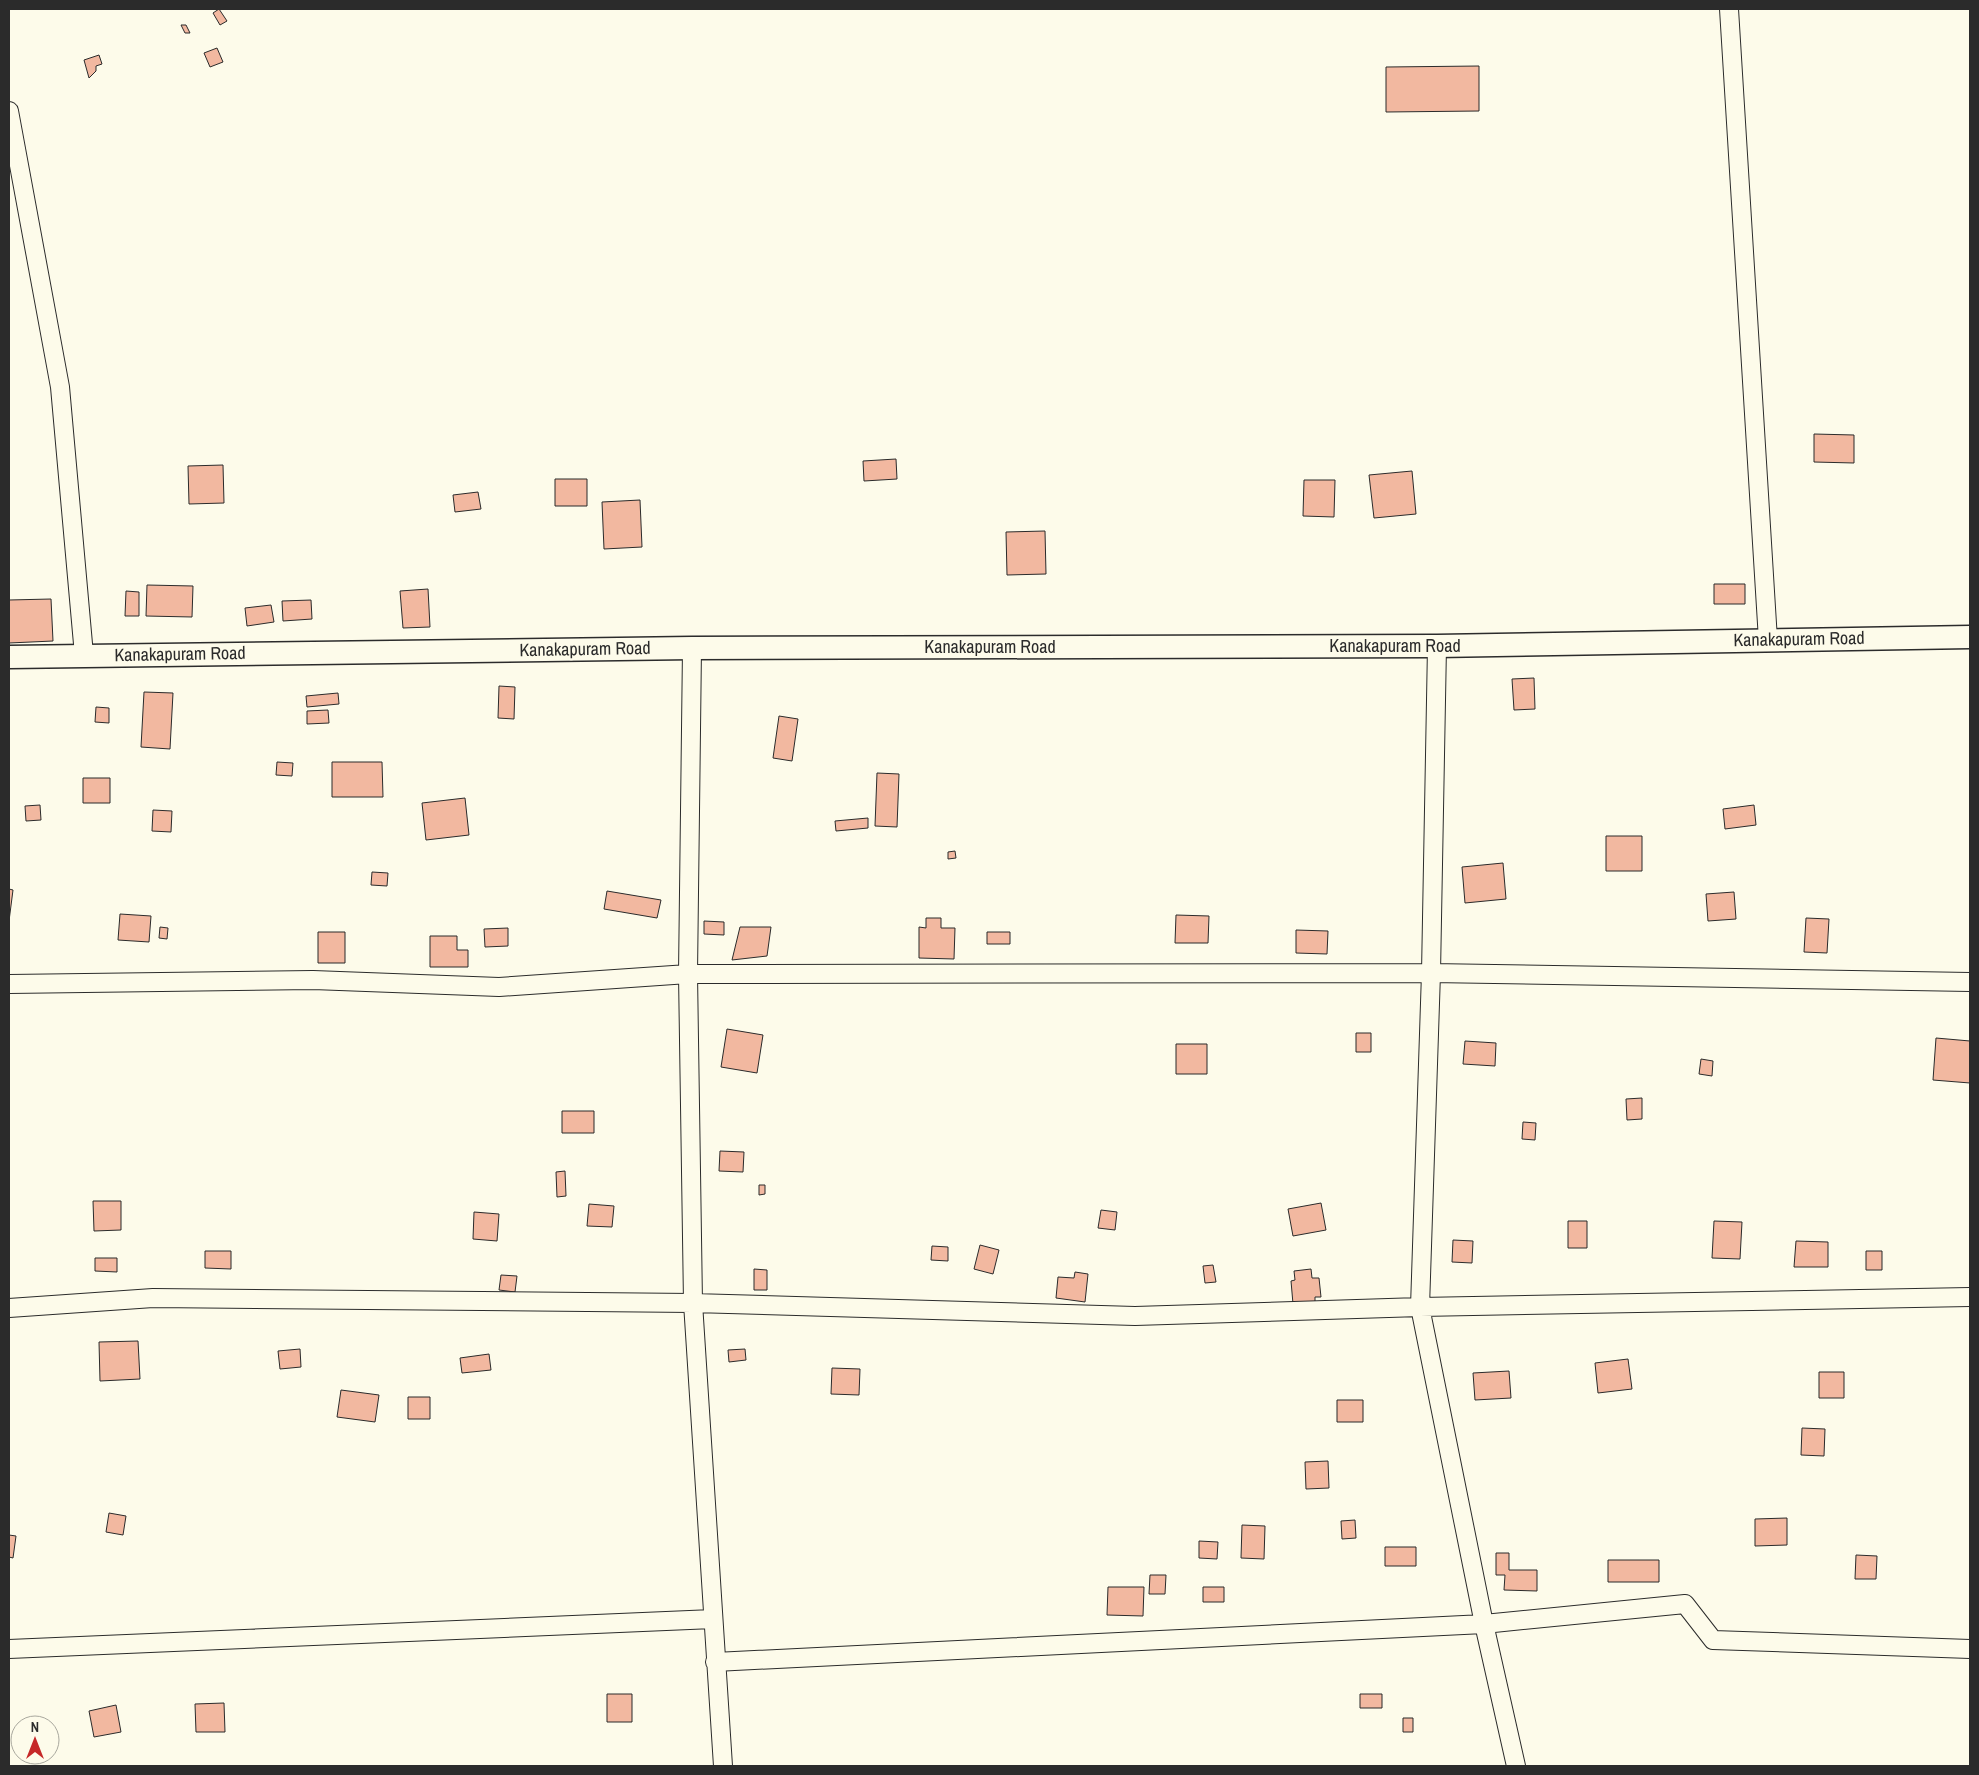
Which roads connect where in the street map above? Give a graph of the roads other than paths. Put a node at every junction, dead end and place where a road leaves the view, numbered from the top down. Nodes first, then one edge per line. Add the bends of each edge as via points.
1 (1729, 9) edge
2 (9, 111) edge
3 (1970, 636) edge
4 (1768, 640) junction
5 (1436, 646) junction
6 (692, 648) junction
7 (84, 655) junction
8 (9, 657) edge
9 (1431, 973) junction
10 (688, 974) junction
11 (1970, 982) edge
12 (9, 984) edge
13 (1970, 1297) edge
14 (693, 1303) junction
15 (1420, 1307) junction
16 (9, 1308) edge
17 (713, 1619) junction
18 (1484, 1624) junction
19 (9, 1649) edge
20 (1970, 1649) edge
21 (716, 1662) junction
22 (723, 1766) edge
23 (1516, 1766) edge

1 - 4 street
2 - 7 street via 60,387
3 - 4 street, Kanakapuram Road
4 - 5 street, Kanakapuram Road
5 - 6 street, Kanakapuram Road
5 - 9 street
6 - 7 street, Kanakapuram Road
6 - 10 street
7 - 8 street, Kanakapuram Road
9 - 10 street
9 - 11 street
9 - 15 street
10 - 12 street via 499,987 313,980
10 - 14 street
13 - 15 street
14 - 15 street via 1135,1316
14 - 16 street via 153,1298
14 - 17 street
15 - 18 street
17 - 19 street
17 - 21 street
18 - 20 street via 1685,1604 1713,1640
18 - 21 street
18 - 23 street
21 - 22 street

